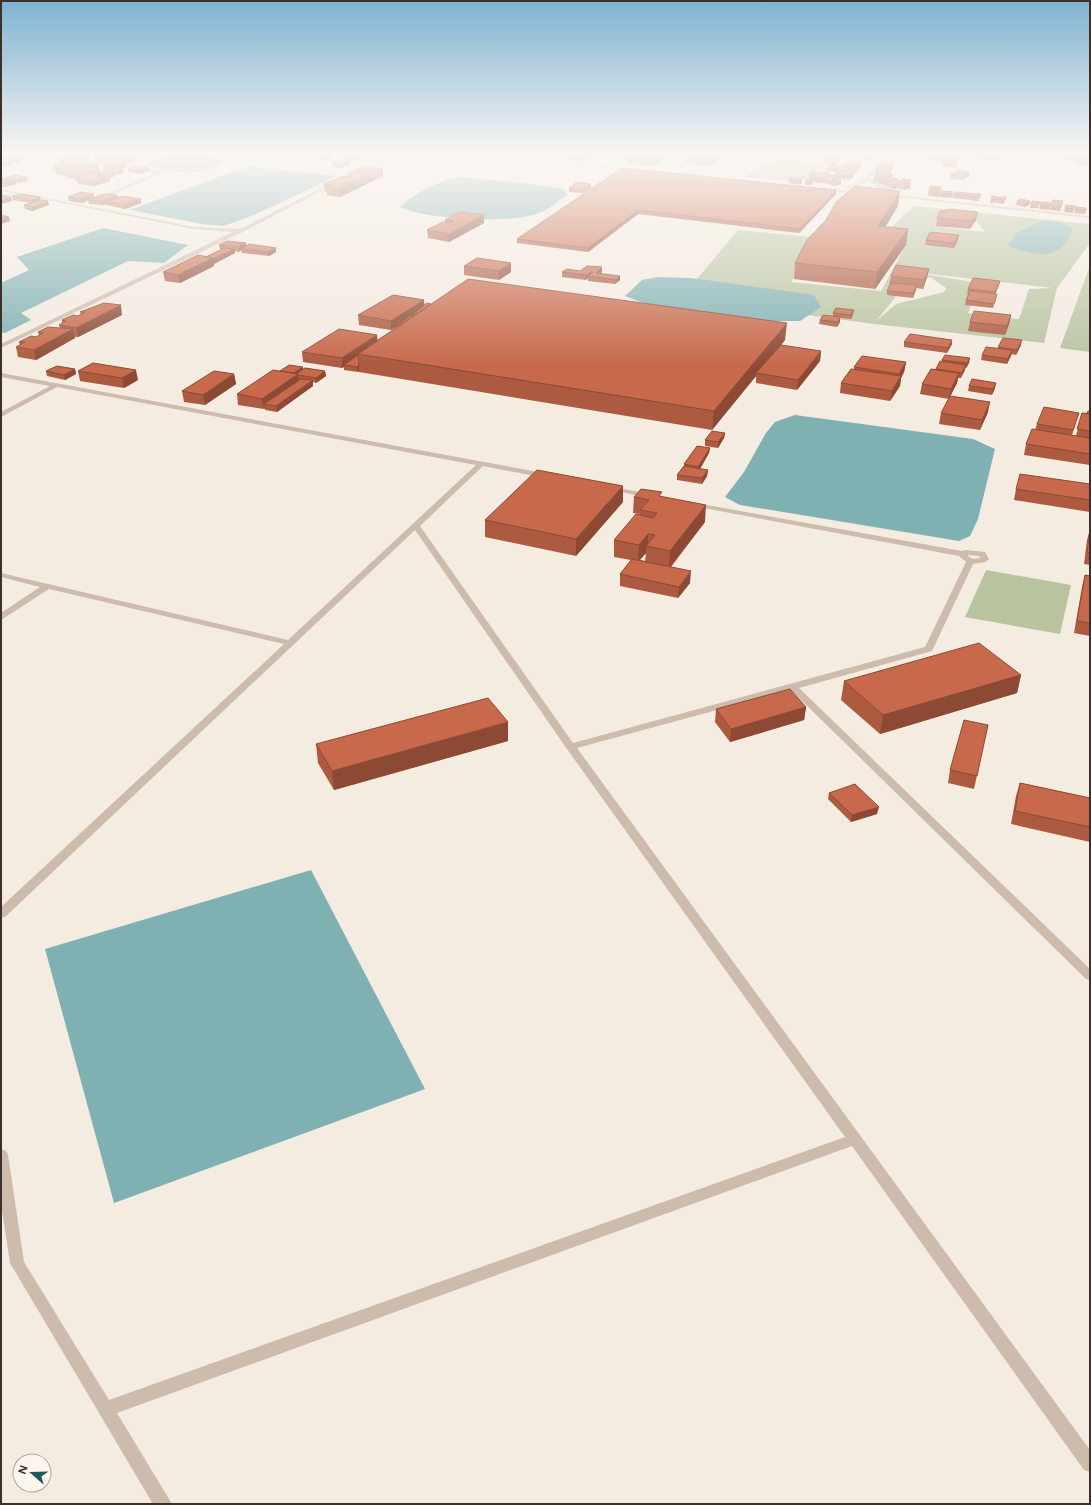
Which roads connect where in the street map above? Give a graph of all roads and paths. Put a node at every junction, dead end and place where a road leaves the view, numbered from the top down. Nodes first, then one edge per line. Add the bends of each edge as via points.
1 (180, 225) edge
2 (251, 225) edge
3 (240, 231) junction
4 (1, 346) edge
5 (1, 375) edge
6 (56, 385) junction
7 (1, 415) edge
8 (482, 464) junction
9 (551, 477) edge
10 (606, 488) edge
11 (660, 498) edge
12 (684, 502) edge
13 (416, 526) junction
14 (963, 554) junction
15 (970, 561) junction
16 (1, 575) edge
17 (47, 586) junction
18 (1, 617) edge
19 (290, 643) junction
20 (793, 687) junction
21 (571, 747) junction
22 (1, 914) edge
23 (1090, 976) edge
24 (855, 1139) junction
25 (1, 1155) edge
26 (105, 1409) junction
27 (1090, 1464) edge
28 (163, 1504) edge

1 - 3 street
2 - 3 street
3 - 4 street
5 - 6 street
6 - 7 street
6 - 8 street
8 - 9 street
8 - 13 street
10 - 11 street
12 - 14 street
13 - 19 street
13 - 21 street
14 - 15 street via 965,559
14 - 15 street via 977,552 985,557 981,561
15 - 20 street via 929,649
16 - 17 street
17 - 18 street
17 - 19 street
19 - 22 street
20 - 21 street
20 - 23 street
21 - 24 street
24 - 26 street
24 - 27 street
25 - 26 street via 17,1263
26 - 28 street

